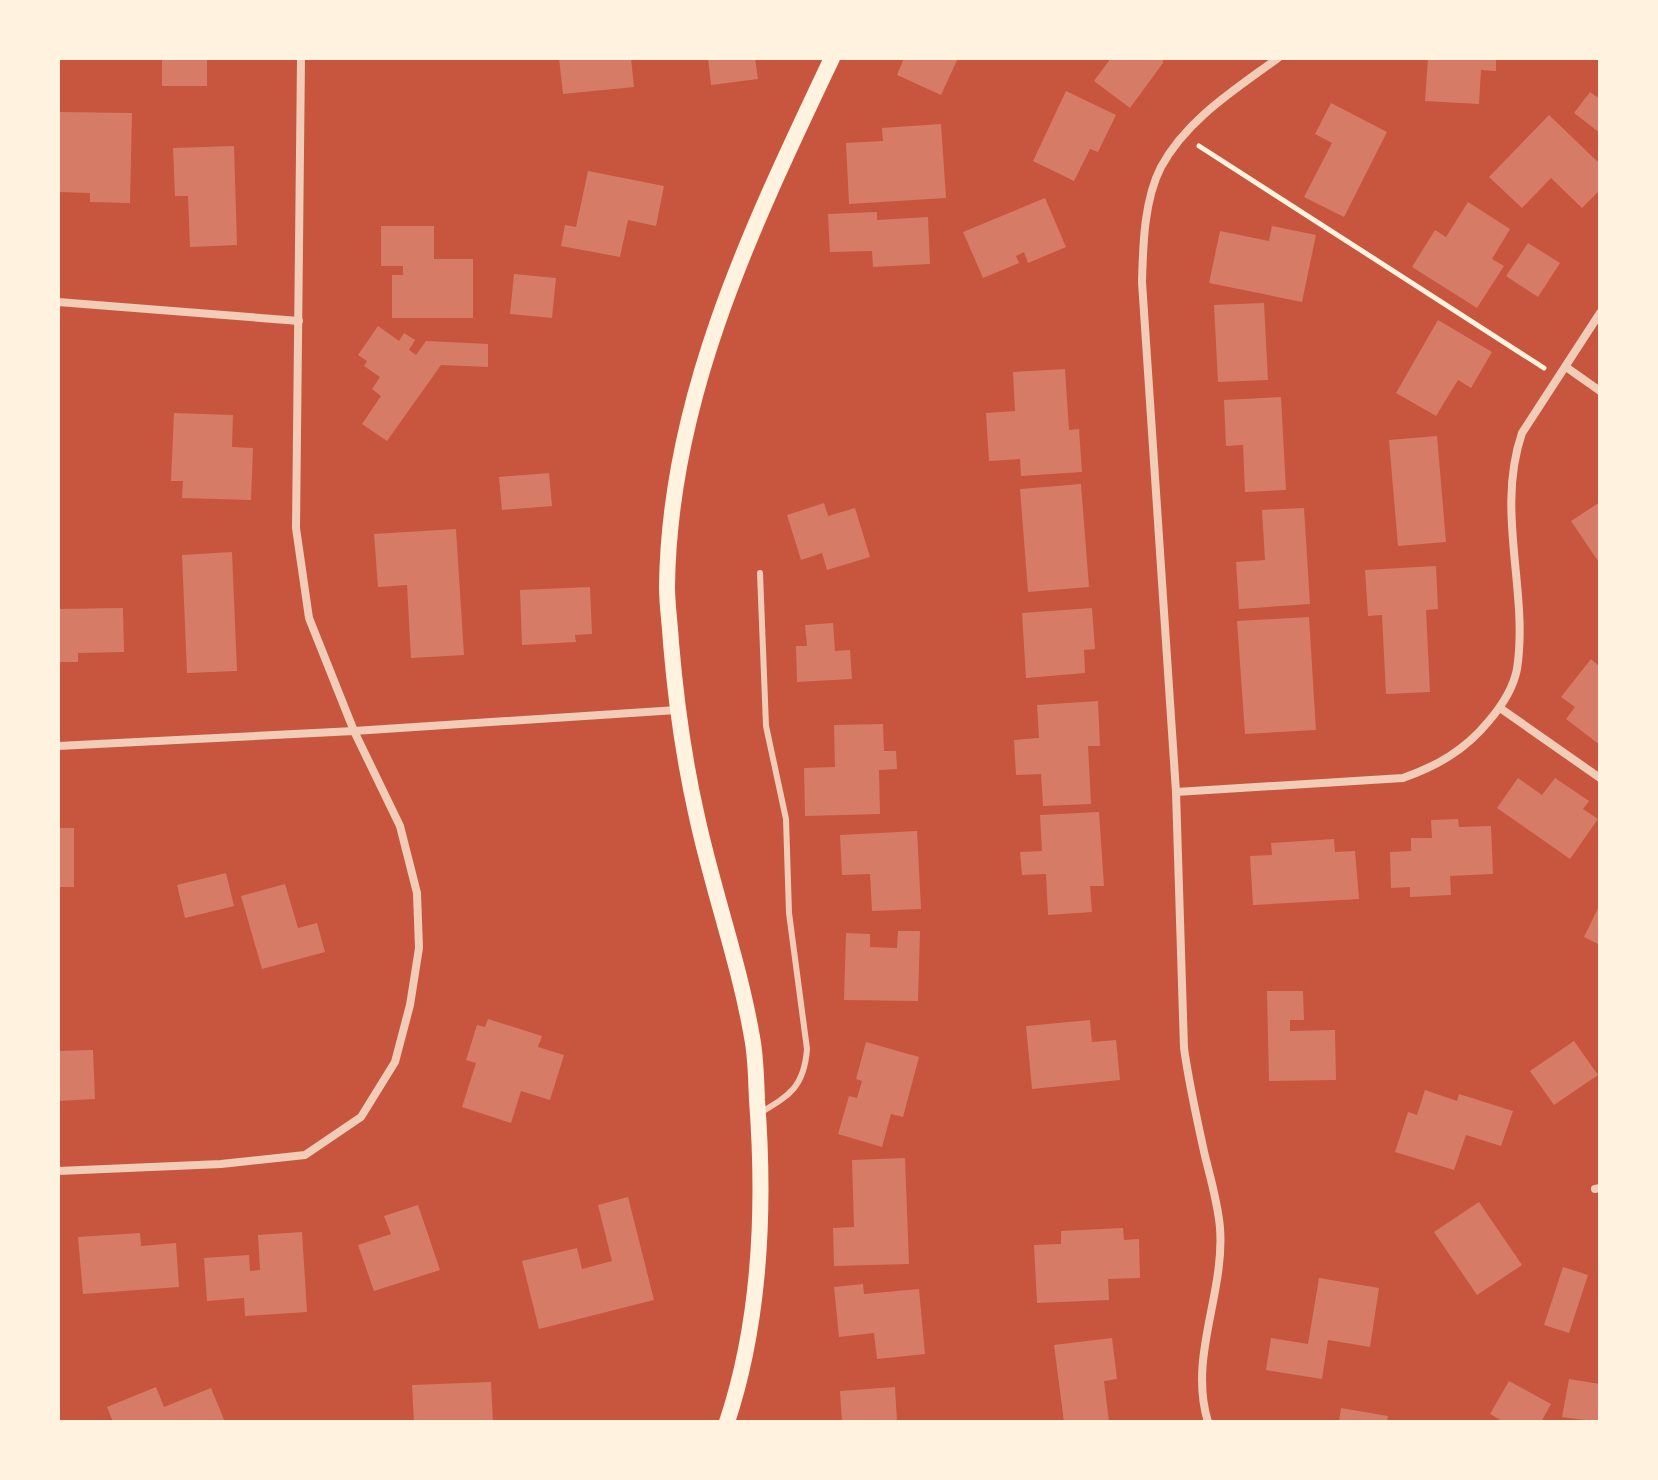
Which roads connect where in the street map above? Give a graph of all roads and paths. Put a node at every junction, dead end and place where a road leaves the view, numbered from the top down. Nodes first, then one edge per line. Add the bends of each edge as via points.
1 (301, 58) edge
2 (832, 58) edge
3 (1272, 60) edge
4 (1183, 135) junction
5 (58, 302) edge
6 (1600, 313) edge
7 (299, 321) junction
8 (1566, 367) junction
9 (1558, 377) junction
10 (1600, 391) edge
11 (760, 573) dead end
12 (1500, 708) junction
13 (677, 710) junction
14 (354, 731) junction
15 (58, 746) edge
16 (1600, 778) edge
17 (1176, 792) junction
18 (758, 1115) junction
19 (58, 1171) edge
20 (727, 1422) edge
21 (1208, 1422) edge

1 - 7 street
2 - 13 main road via 754,223 699,374 672,511 667,588
3 - 4 street
4 - 9 path
4 - 17 street via 1161,167 1151,196 1142,282
5 - 7 street
6 - 8 street
7 - 14 street via 296,528 309,618
8 - 9 street
8 - 10 street
9 - 12 street via 1515,453 1511,500 1517,670
11 - 18 lane via 766,726 786,819 789,913 807,1049 799,1084
12 - 16 street
12 - 17 street via 1458,752 1434,768 1403,778
13 - 14 street
13 - 18 main road via 697,819 753,1039
14 - 15 street
14 - 19 street via 400,826 417,893 419,948 395,1062 361,1117 305,1155
17 - 21 street via 1184,1048 1220,1228 1201,1380
18 - 20 main road via 760,1223 750,1329

